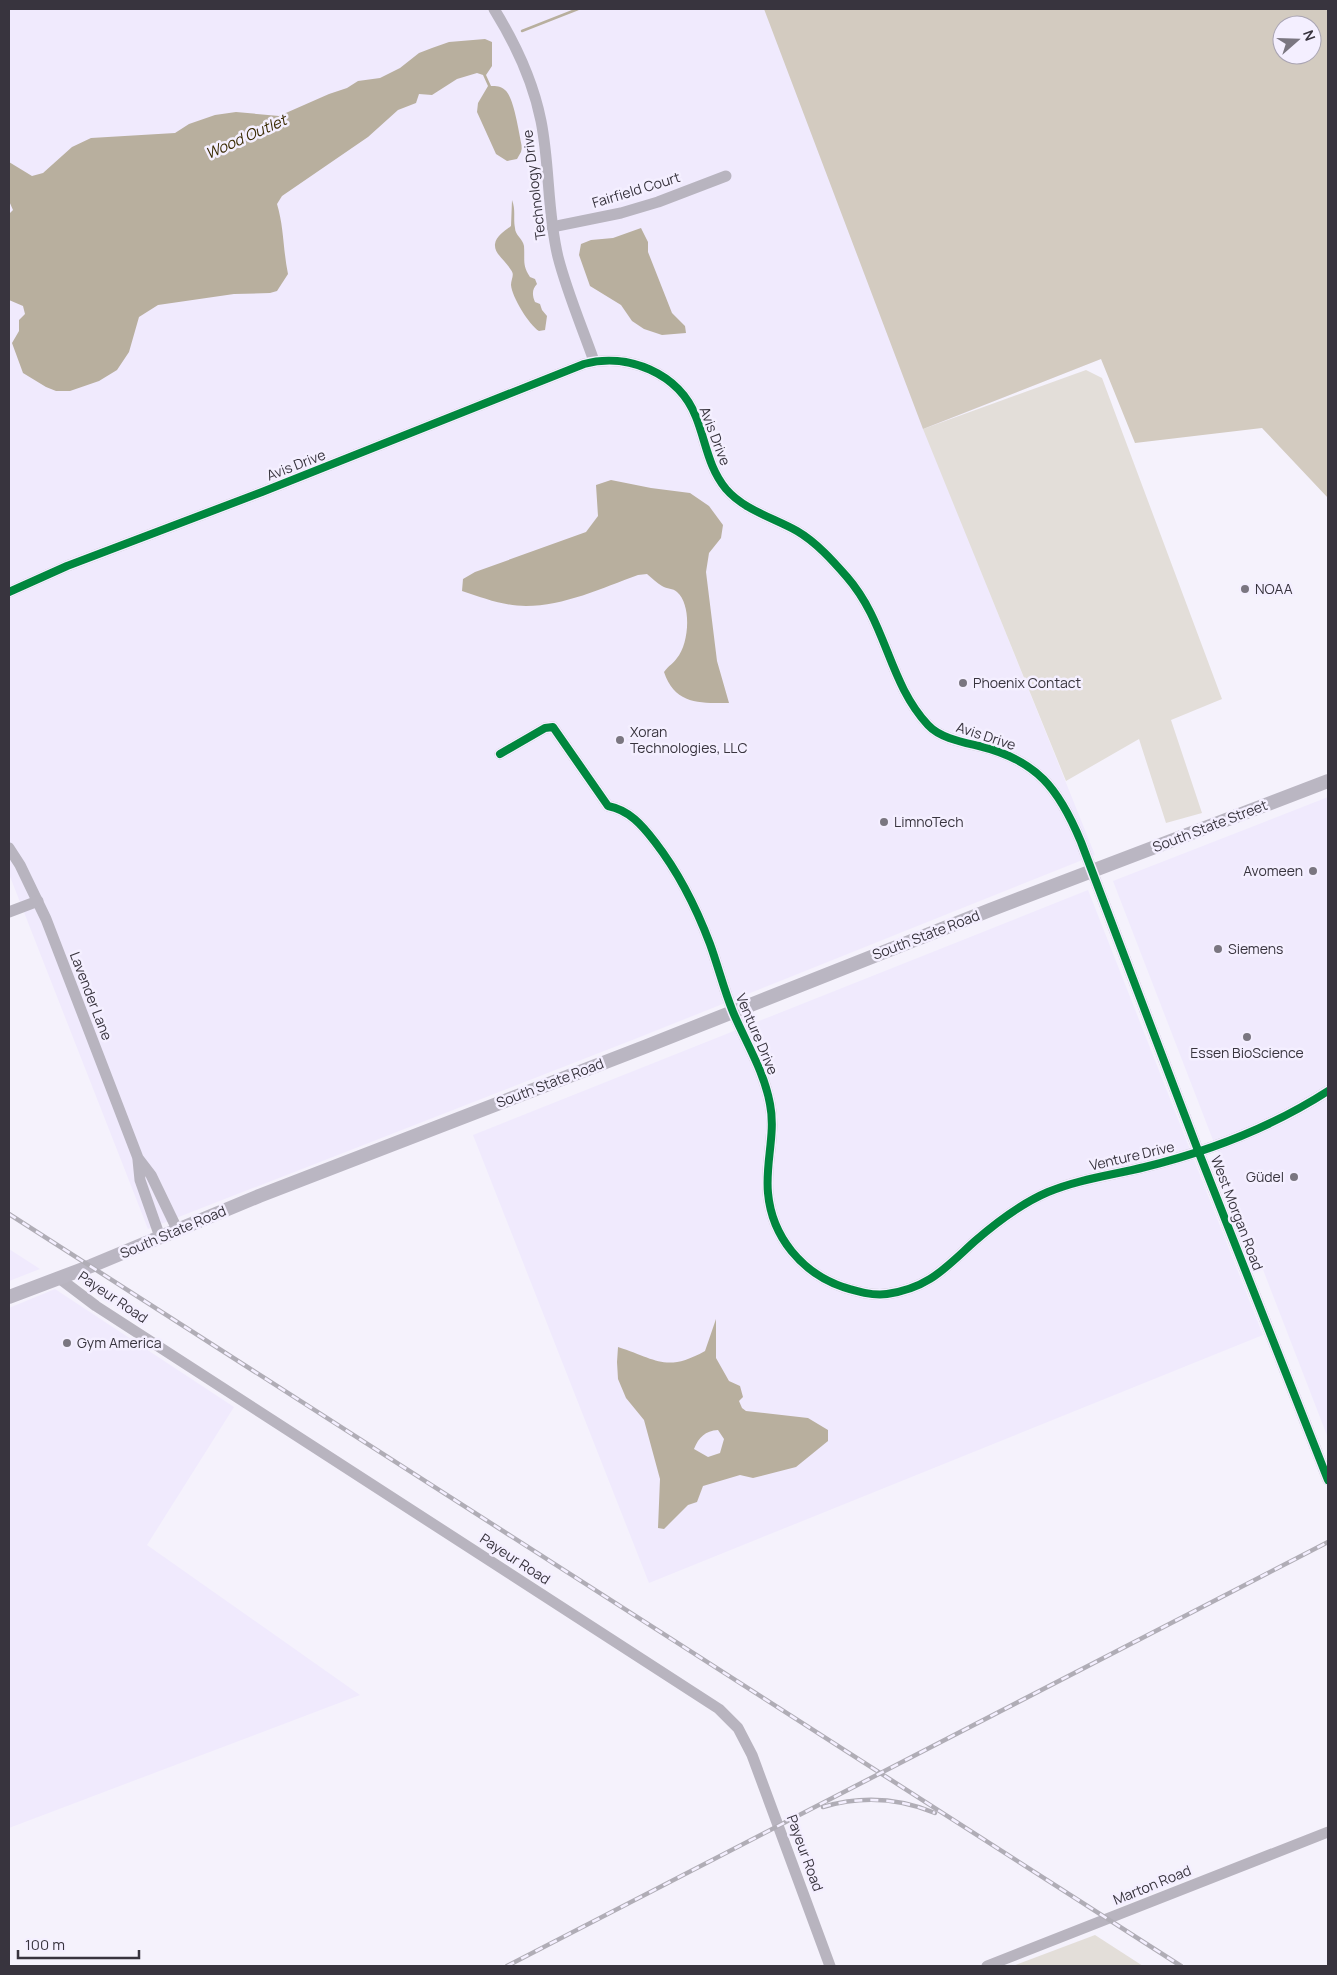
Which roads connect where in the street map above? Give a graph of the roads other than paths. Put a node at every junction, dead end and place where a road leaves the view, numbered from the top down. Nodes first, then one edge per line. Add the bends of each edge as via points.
1 (494, 9) edge
2 (726, 176) dead end
3 (552, 227) junction
4 (594, 361) junction
5 (9, 592) edge
6 (500, 754) dead end
7 (1328, 781) edge
8 (9, 848) edge
9 (1091, 871) junction
10 (38, 901) junction
11 (9, 912) edge
12 (732, 1011) junction
13 (1328, 1091) edge
14 (1199, 1153) junction
15 (138, 1158) junction
16 (177, 1229) junction
17 (160, 1237) junction
18 (59, 1278) junction
19 (9, 1297) edge
20 (1328, 1480) edge
21 (1328, 1832) edge
22 (830, 1966) edge
23 (987, 1966) edge

1 - 3 street, Technology Drive via 527,71 535,95 546,156
2 - 3 street, Fairfield Court via 621,213
3 - 4 street, Technology Drive via 558,257
4 - 5 street, Avis Drive
4 - 9 street, Avis Drive via 638,365 658,373 675,386 695,415 711,467 726,489 747,506 799,532 823,552 864,599 912,707 930,727 943,735 999,751 1031,768 1059,796 1073,822
6 - 12 street, Venture Drive via 545,728 553,727 608,806 632,816 664,853 680,878 710,944
7 - 9 main road, South State Street
8 - 10 street, Lavender Lane
9 - 12 main road, South State Road
9 - 14 street, West Morgan Road
10 - 11 street
10 - 15 street, Lavender Lane
12 - 14 street, Venture Drive via 764,1078 771,1108 768,1193 785,1244 804,1266 826,1281 857,1292 885,1294 919,1286 940,1274 1002,1219 1046,1192
12 - 16 main road, South State Road
13 - 14 street, Venture Drive via 1283,1118
14 - 20 street, West Morgan Road
15 - 16 street, Lavender Lane via 151,1175
15 - 17 street, Lavender Lane via 140,1180
16 - 17 main road, South State Road
17 - 18 main road, South State Road
18 - 19 main road, South State Road
18 - 22 street, Payeur Road via 96,1306 719,1710 738,1728 752,1755
21 - 23 street, Marton Road

